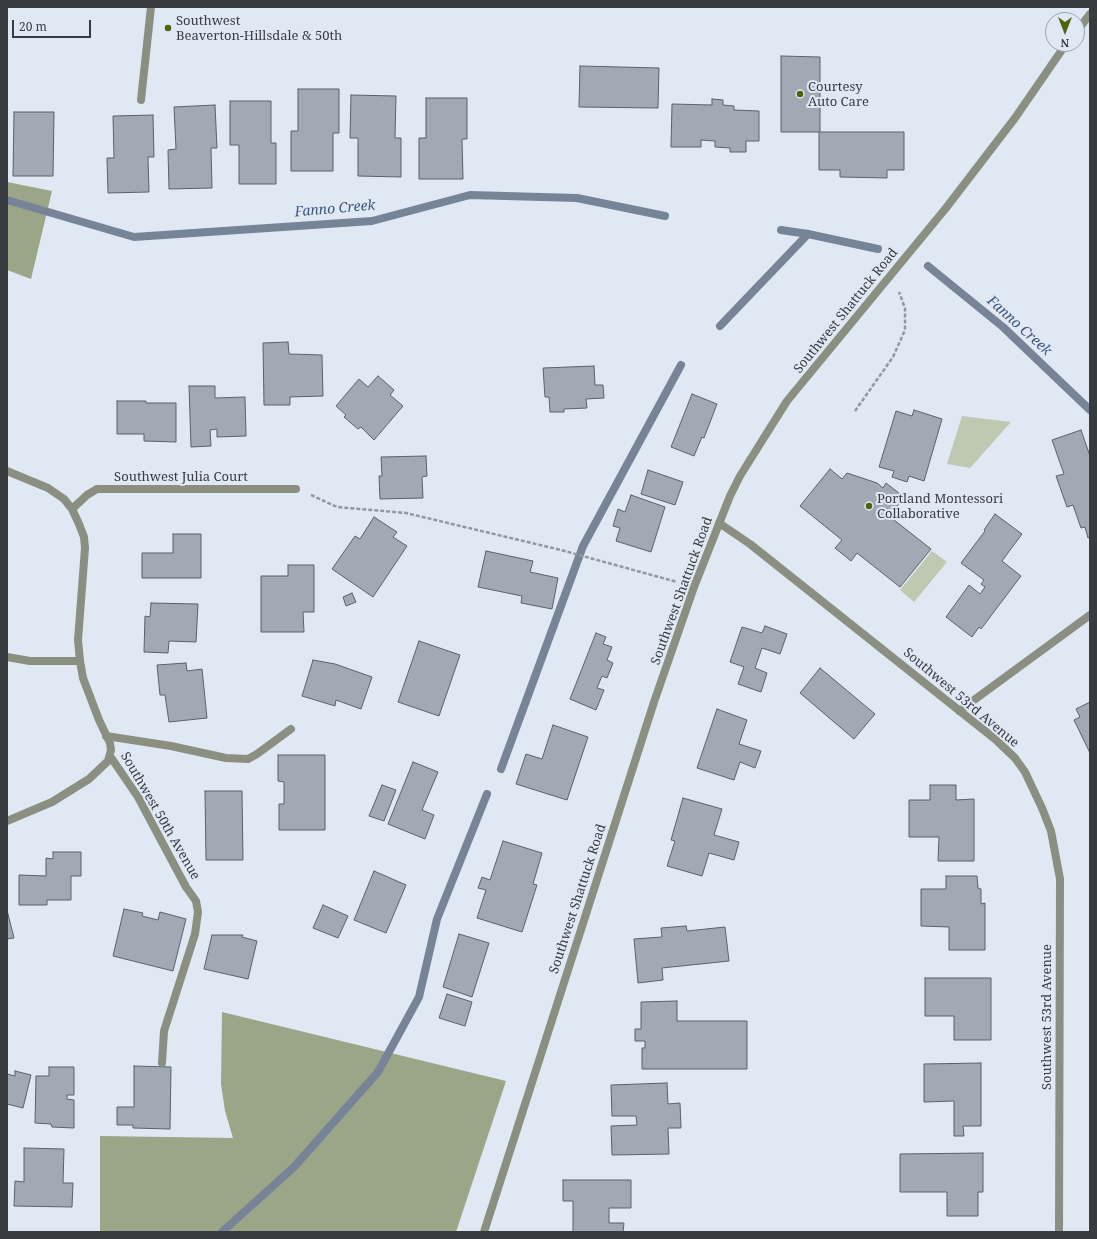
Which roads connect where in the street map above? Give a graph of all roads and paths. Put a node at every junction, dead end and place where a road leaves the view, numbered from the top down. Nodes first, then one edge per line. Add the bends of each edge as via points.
1 (151, 7) edge
2 (1060, 52) edge
3 (140, 100) dead end
4 (887, 281) junction
5 (855, 411) dead end
6 (7, 471) edge
7 (296, 488) joint
8 (72, 509) junction
9 (719, 523) junction
10 (694, 587) junction
11 (1090, 615) edge
12 (7, 657) edge
13 (80, 661) junction
14 (959, 711) junction
15 (291, 729) dead end
16 (106, 736) junction
17 (110, 756) junction
18 (7, 821) edge
19 (162, 1063) dead end
20 (484, 1232) edge
21 (1059, 1232) edge

1 - 3 street
2 - 4 street, Southwest Shattuck Road via 1015,118
4 - 5 path via 901,297 905,308 905,330 893,357
4 - 9 street, Southwest Shattuck Road via 787,401 740,476
6 - 8 street via 48,488 64,499
7 - 8 street, Southwest Julia Court via 98,489
7 - 10 path via 337,507 406,513 561,550
8 - 13 street, Southwest 50th Avenue via 84,537 85,548 78,640
9 - 10 street, Southwest Shattuck Road
9 - 14 street, Southwest 53rd Avenue via 756,549
10 - 20 street, Southwest Shattuck Road via 654,702
11 - 14 street
12 - 13 street via 30,661
13 - 16 street, Southwest 50th Avenue via 87,690
14 - 21 street, Southwest 53rd Avenue via 995,739 1015,758 1025,772 1051,830 1057,858 1060,880
15 - 16 street via 248,759 226,758
16 - 17 street, Southwest 50th Avenue via 110,743
17 - 18 street via 89,779 52,802
17 - 19 street, Southwest 50th Avenue via 138,797 196,901 198,912 195,934 164,1031

